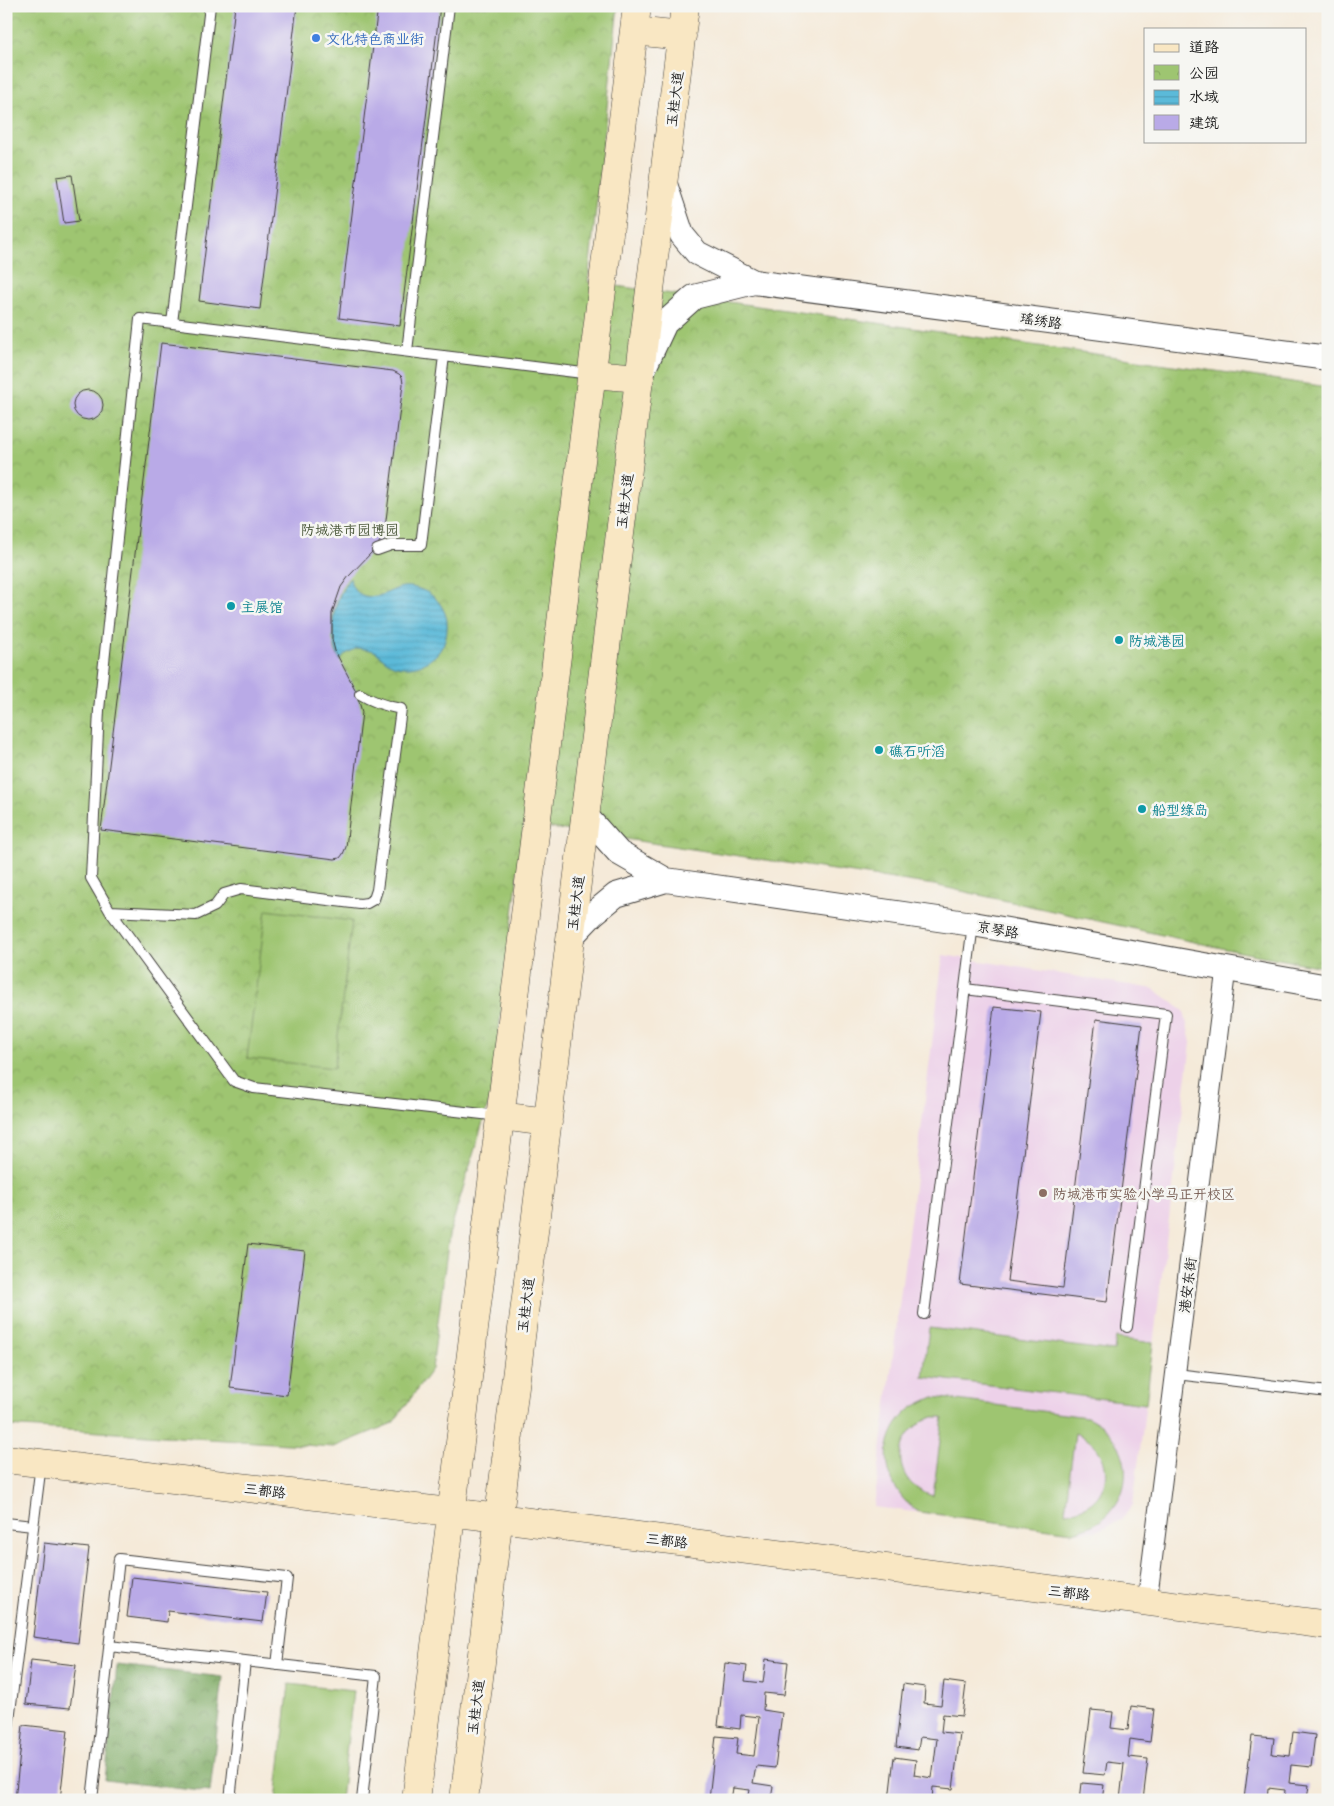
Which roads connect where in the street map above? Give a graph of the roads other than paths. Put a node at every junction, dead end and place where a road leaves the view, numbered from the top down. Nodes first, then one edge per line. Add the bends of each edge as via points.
1 (210, 6) edge
2 (449, 6) edge
3 (685, 6) edge
4 (636, 19) edge
5 (682, 36) junction
6 (664, 181) junction
7 (754, 282) junction
8 (172, 323) junction
9 (407, 351) junction
10 (444, 356) junction
11 (1328, 358) edge
12 (592, 374) junction
13 (640, 378) junction
14 (377, 550) dead end
15 (360, 694) dead end
16 (586, 816) junction
17 (666, 880) junction
18 (110, 911) junction
19 (973, 924) junction
20 (571, 936) junction
21 (1226, 969) junction
22 (1328, 987) edge
23 (965, 989) junction
24 (500, 1116) junction
25 (548, 1122) junction
26 (924, 1314) dead end
27 (1127, 1327) dead end
28 (1176, 1374) junction
29 (1328, 1392) edge
30 (6, 1459) edge
31 (41, 1464) junction
32 (452, 1512) junction
33 (499, 1518) junction
34 (6, 1523) edge
35 (33, 1526) junction
36 (1148, 1602) junction
37 (1328, 1626) edge
38 (109, 1646) junction
39 (245, 1662) junction
40 (277, 1665) junction
41 (6, 1744) edge
42 (92, 1800) edge
43 (230, 1800) edge
44 (362, 1800) edge
45 (416, 1800) edge
46 (464, 1800) edge

1 - 8 lane
2 - 9 lane
3 - 5 main road, 玉桂大道
4 - 5 main road
4 - 12 main road
5 - 6 main road, 玉桂大道
6 - 7 street via 682,235 697,253
6 - 13 main road, 玉桂大道
7 - 11 street, 瑶绣路
7 - 13 street via 694,296 665,323
8 - 9 lane
8 - 18 lane via 140,319 101,691 91,878
9 - 10 lane
10 - 12 lane
10 - 14 lane via 421,545
12 - 13 main road
12 - 24 main road
13 - 16 main road, 玉桂大道
15 - 18 lane via 401,709 374,899 360,904 241,889 224,894 215,906 196,915
16 - 17 street via 618,853
16 - 20 main road, 玉桂大道
17 - 19 street, 京琴路
17 - 20 street via 616,895
18 - 24 lane via 234,1081 254,1088
19 - 21 street, 京琴路
19 - 23 lane
20 - 25 main road, 玉桂大道
21 - 22 street, 京琴路
21 - 28 street, 港安东街
23 - 26 lane
23 - 27 lane via 1166,1014
24 - 25 main road
24 - 32 main road
25 - 33 main road, 玉桂大道
28 - 29 lane
28 - 36 street, 港安东街
30 - 31 main road, 三都路
31 - 32 main road, 三都路
31 - 35 lane
32 - 33 main road, 三都路
32 - 45 main road
33 - 36 main road, 三都路
33 - 46 main road, 玉桂大道
34 - 35 lane
35 - 41 lane
36 - 37 main road, 三都路
38 - 39 lane
38 - 40 lane via 118,1559 287,1578
38 - 42 lane
39 - 40 lane
39 - 43 lane
40 - 44 lane via 376,1676

